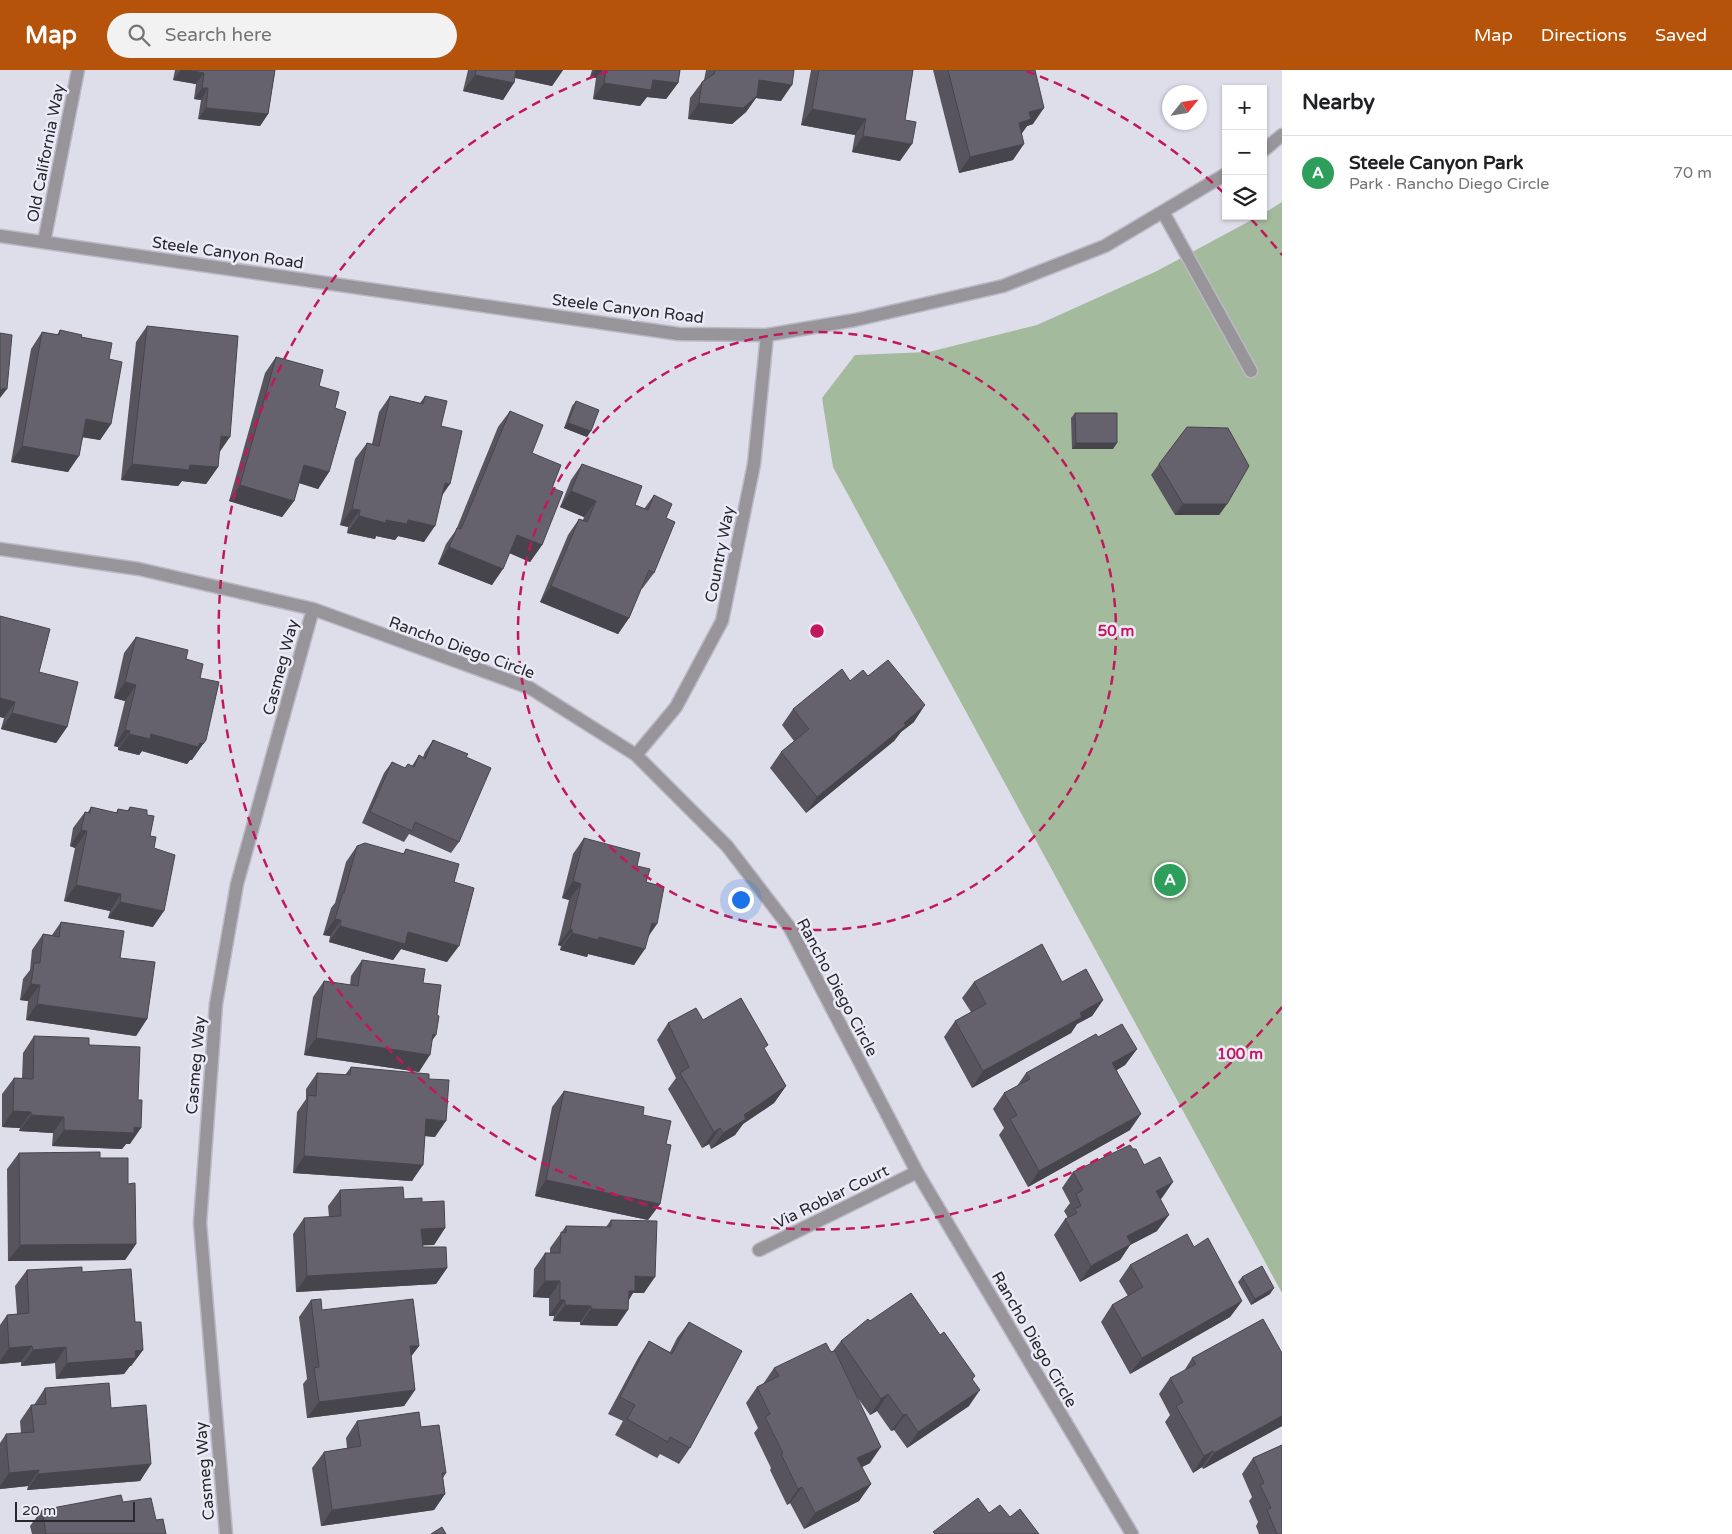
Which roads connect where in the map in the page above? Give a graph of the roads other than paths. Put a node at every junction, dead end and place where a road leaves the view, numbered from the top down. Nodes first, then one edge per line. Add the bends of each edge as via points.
1 (78, 70) edge
2 (1282, 135) edge
3 (1267, 148) edge
4 (1224, 175) edge
5 (1163, 212) junction
6 (0, 236) edge
7 (44, 242) junction
8 (767, 335) junction
9 (1251, 371) dead end
10 (0, 548) edge
11 (313, 609) junction
12 (636, 755) junction
13 (917, 1172) junction
14 (759, 1250) dead end
15 (226, 1534) edge
16 (1132, 1534) edge

1 - 7 street, Old California Way
2 - 3 street
4 - 5 street, Steele Canyon Road
5 - 8 street, Steele Canyon Road via 1105,246 1003,286 855,320
5 - 9 street
6 - 7 street, Steele Canyon Road
7 - 8 street, Steele Canyon Road via 679,334
8 - 12 street, Country Way via 754,464 722,621 676,708
10 - 11 street, Rancho Diego Circle via 139,569
11 - 12 street, Rancho Diego Circle via 530,688
11 - 15 street, Casmeg Way via 238,884 216,1004 200,1223
12 - 13 street, Rancho Diego Circle via 727,846 790,928
13 - 14 street, Via Roblar Court
13 - 16 street, Rancho Diego Circle

